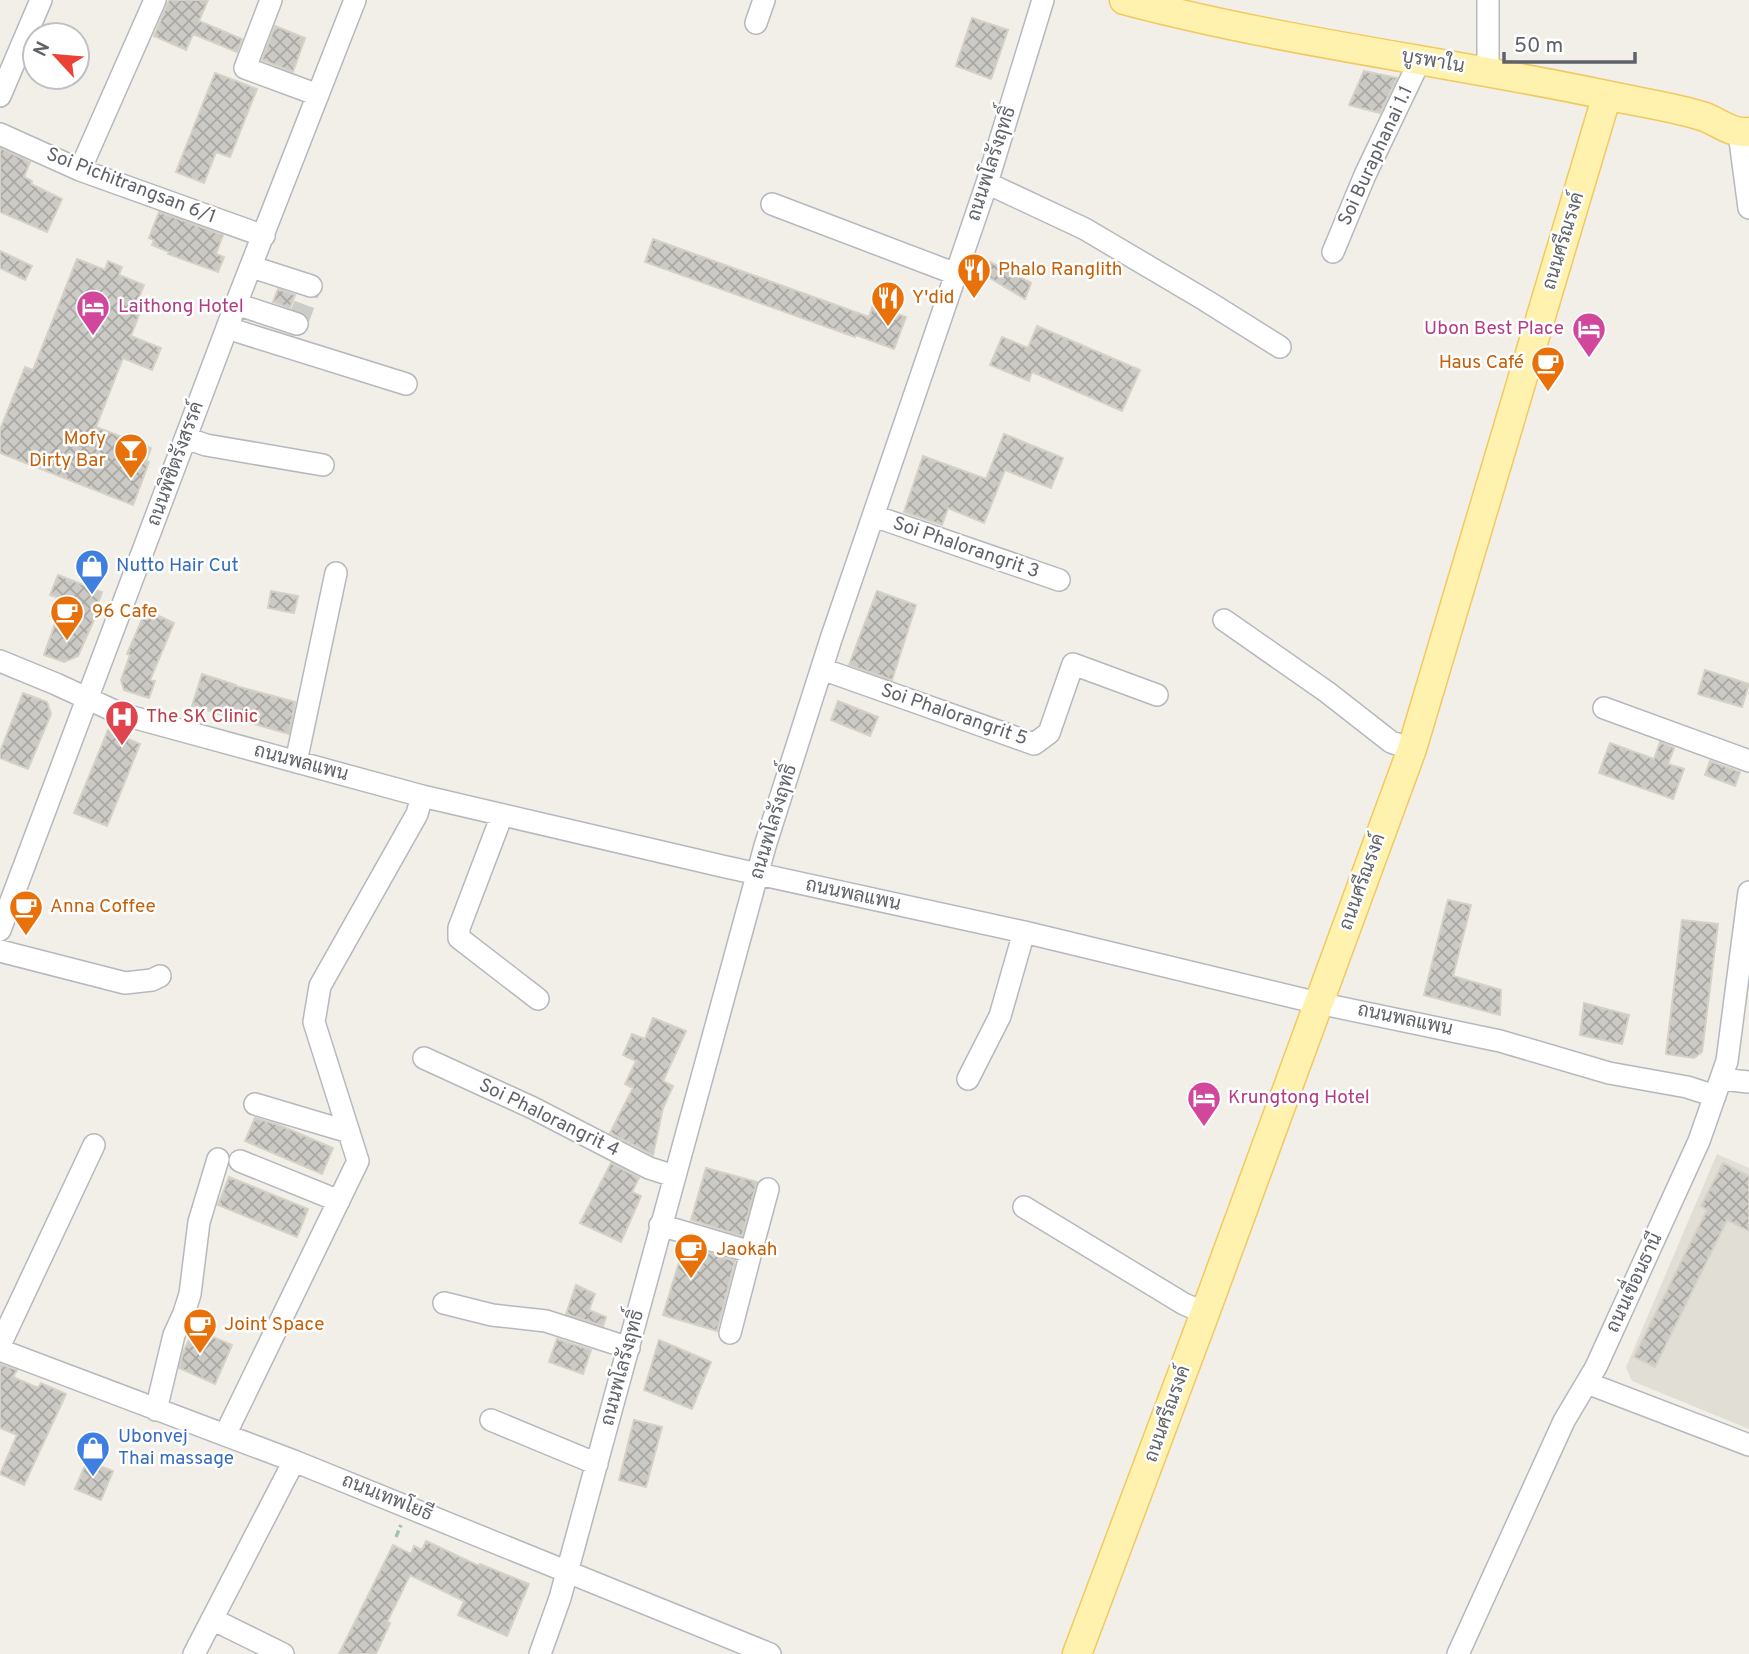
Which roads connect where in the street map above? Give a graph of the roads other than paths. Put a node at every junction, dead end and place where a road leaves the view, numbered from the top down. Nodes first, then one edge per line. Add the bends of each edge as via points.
1 (41, 0) edge
2 (155, 0) edge
3 (271, 0) edge
4 (355, 0) edge
5 (764, 0) edge
6 (1043, 0) edge
7 (1124, 0) edge
8 (1488, 0) edge
9 (755, 23) dead end
10 (1420, 60) junction
11 (1488, 71) junction
12 (318, 95) junction
13 (1607, 95) junction
14 (0, 96) edge
15 (1744, 133) edge
16 (0, 134) edge
17 (80, 170) junction
18 (987, 183) junction
19 (772, 204) dead end
20 (1749, 208) edge
21 (264, 236) junction
22 (1333, 252) dead end
23 (252, 267) junction
24 (956, 274) junction
25 (312, 286) dead end
26 (236, 304) junction
27 (297, 324) dead end
28 (227, 328) junction
29 (1280, 347) dead end
30 (406, 384) dead end
31 (186, 438) junction
32 (323, 465) dead end
33 (874, 516) junction
34 (336, 573) dead end
35 (1059, 580) dead end
36 (1224, 620) dead end
37 (0, 661) edge
38 (822, 669) junction
39 (1157, 695) dead end
40 (88, 699) junction
41 (1604, 708) dead end
42 (1412, 749) junction
43 (1749, 761) edge
44 (296, 762) junction
45 (422, 796) junction
46 (502, 815) junction
47 (757, 873) junction
48 (1749, 892) edge
49 (0, 930) edge
50 (1024, 932) junction
51 (0, 951) edge
52 (160, 975) dead end
53 (538, 999) dead end
54 (1318, 1003) junction
55 (424, 1058) dead end
56 (968, 1079) dead end
57 (1749, 1082) edge
58 (1718, 1087) junction
59 (255, 1104) dead end
60 (349, 1132) junction
61 (94, 1145) dead end
62 (674, 1176) junction
63 (768, 1189) dead end
64 (339, 1201) junction
65 (1024, 1206) dead end
66 (660, 1225) junction
67 (751, 1252) junction
68 (444, 1303) dead end
69 (1205, 1313) junction
70 (730, 1333) dead end
71 (0, 1345) edge
72 (629, 1348) junction
73 (0, 1350) edge
74 (1587, 1383) junction
75 (156, 1410) junction
76 (491, 1420) dead end
77 (225, 1435) junction
78 (1749, 1446) edge
79 (293, 1461) junction
80 (597, 1464) junction
81 (567, 1571) junction
82 (212, 1619) junction
83 (194, 1654) edge
84 (283, 1654) edge
85 (540, 1654) edge
86 (770, 1654) edge
87 (1077, 1654) edge
88 (1458, 1654) edge

1 - 14 street
2 - 17 street
3 - 12 street via 245,68
4 - 12 street, ถนนพิชิตรังสรรค์
5 - 9 street
6 - 18 street, ถนนพโลรังฤทธิ์
7 - 10 main road, บูรพาใน
8 - 11 street
10 - 11 main road, บูรพาใน
10 - 22 street, Soi Buraphanai 1.1
11 - 13 main road, บูรพาใน
12 - 21 street, ถนนพิชิตรังสรรค์
13 - 15 main road, บูรพาใน via 1704,117
13 - 42 main road, ถนนศรีณรงค์
15 - 20 street
16 - 17 street, Soi Pichitrangsan 6/1
17 - 21 street, Soi Pichitrangsan 6/1
18 - 24 street, ถนนพโลรังฤทธิ์
18 - 29 street via 1085,229
19 - 24 street
21 - 23 street, ถนนพิชิตรังสรรค์
23 - 25 street
23 - 26 street, ถนนพิชิตรังสรรค์
24 - 33 street, ถนนพโลรังฤทธิ์
26 - 27 street
26 - 28 street, ถนนพิชิตรังสรรค์
28 - 30 street
28 - 31 street, ถนนพิชิตรังสรรค์
31 - 32 street
31 - 40 street, ถนนพิชิตรังสรรค์
33 - 35 street, Soi Phalorangrit 3
33 - 38 street, ถนนพโลรังฤทธิ์
34 - 44 street
36 - 42 street via 1391,742
37 - 40 street, ถนนพลแพน
38 - 39 street, Soi Phalorangrit 5 via 1034,744 1049,733 1073,664
38 - 47 street, ถนนพโลรังฤทธิ์
40 - 44 street, ถนนพลแพน via 121,714
40 - 49 street, ถนนพิชิตรังสรรค์
41 - 43 street
42 - 54 main road, ถนนศรีณรงค์
44 - 45 street, ถนนพลแพน
45 - 46 street, ถนนพลแพน
45 - 60 street via 417,814 320,986 314,1022
46 - 47 street, ถนนพลแพน
46 - 53 street via 458,928 459,937
47 - 50 street, ถนนพลแพน
47 - 62 street, ถนนพโลรังฤทธิ์
48 - 58 street, ถนนเขื่อนธานี via 1727,1061
50 - 54 street, ถนนพลแพน
50 - 56 street via 1000,1016
51 - 52 street via 125,983
54 - 58 street, ถนนพลแพน via 1500,1041 1609,1073 1687,1087
54 - 69 main road, ถนนศรีณรงค์
55 - 62 street, Soi Phalorangrit 4
57 - 58 street, ถนนพลแพน
58 - 74 street, ถนนเขื่อนธานี via 1673,1202
59 - 60 street
60 - 64 street via 358,1161
61 - 71 street
62 - 66 street, ถนนพโลรังฤทธิ์
63 - 67 street
64 - 75 street via 229,1160 199,1222 190,1294 174,1335
64 - 77 street
65 - 69 street
66 - 67 street
66 - 72 street, ถนนพโลรังฤทธิ์
67 - 70 street
68 - 72 street via 546,1321
69 - 87 main road, ถนนศรีณรงค์
72 - 80 street, ถนนพโลรังฤทธิ์
73 - 75 street, ถนนเทพโยธี
74 - 78 street
74 - 88 street, ถนนเขื่อนธานี via 1564,1421
75 - 77 street, ถนนเทพโยธี
76 - 80 street
77 - 79 street, ถนนเทพโยธี
79 - 81 street, ถนนเทพโยธี
79 - 82 street
80 - 81 street, ถนนพโลรังฤทธิ์
81 - 85 street, ถนนพโลรังฤทธิ์
81 - 86 street, ถนนเทพโยธี
82 - 83 street
82 - 84 street

